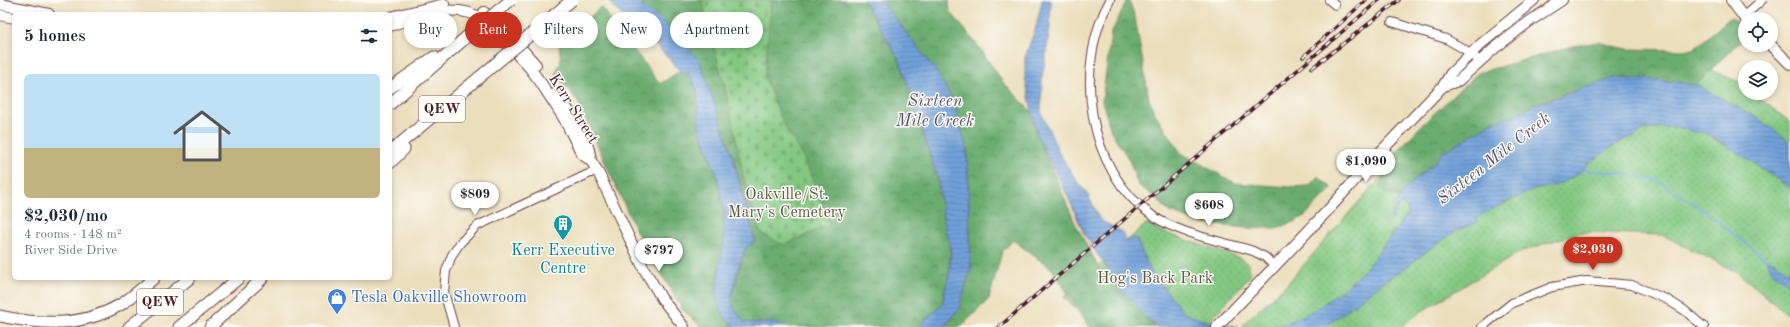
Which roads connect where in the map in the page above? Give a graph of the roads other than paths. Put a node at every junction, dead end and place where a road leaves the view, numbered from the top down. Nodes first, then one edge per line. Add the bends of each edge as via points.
1 (510, 0) edge
2 (572, 0) edge
3 (1110, 0) edge
4 (1534, 0) edge
5 (1562, 0) edge
6 (1731, 0) edge
7 (1762, 0) edge
8 (0, 4) edge
9 (39, 12) edge
10 (496, 12) edge
11 (1740, 12) edge
12 (1750, 12) edge
13 (0, 15) edge
14 (392, 16) edge
15 (12, 18) edge
16 (1392, 22) dead end
17 (392, 25) edge
18 (465, 36) edge
19 (465, 38) edge
20 (1778, 52) edge
21 (1471, 54) junction
22 (1480, 61) junction
23 (1790, 64) edge
24 (1443, 86) junction
25 (392, 87) edge
26 (453, 100) junction
27 (392, 102) edge
28 (392, 150) edge
29 (392, 161) edge
30 (591, 161) junction
31 (597, 170) junction
32 (1274, 266) junction
33 (152, 280) edge
34 (188, 280) edge
35 (237, 280) edge
36 (261, 280) edge
37 (0, 316) edge
38 (129, 327) edge
39 (178, 327) edge
40 (210, 327) edge
41 (454, 327) edge
42 (684, 327) edge
43 (1217, 327) edge
44 (1482, 327) edge
45 (1704, 327) edge

1 - 10 highway, QEW, bridge
2 - 26 highway, QEW, bridge
3 - 32 street via 1098,27 1090,72 1093,114 1100,145 1122,186 1153,216 1173,226 1261,255
4 - 21 main road
5 - 22 main road via 1530,21
6 - 11 main road
7 - 12 street
8 - 9 main road
13 - 15 main road
14 - 30 main road, Kerr Street via 432,6 455,4 479,8 492,18 533,62 571,114 591,153
16 - 21 street via 1446,40
17 - 30 main road, Kerr Street via 449,10 477,15 542,83 564,117 582,154
18 - 25 highway
19 - 27 highway, QEW
20 - 23 main road
21 - 22 street
21 - 24 main road
22 - 24 main road via 1458,81
24 - 32 main road
26 - 28 highway, QEW
26 - 29 highway
30 - 31 main road, Kerr Street
31 - 41 street via 477,226 460,243 446,271 444,292
31 - 42 main road, Kerr Street via 644,269 662,299
32 - 43 main road
33 - 37 highway via 107,313 75,323 28,322
34 - 38 highway, QEW
35 - 39 highway, QEW
36 - 40 highway
44 - 45 street via 1512,303 1552,287 1587,281 1632,285 1666,299

